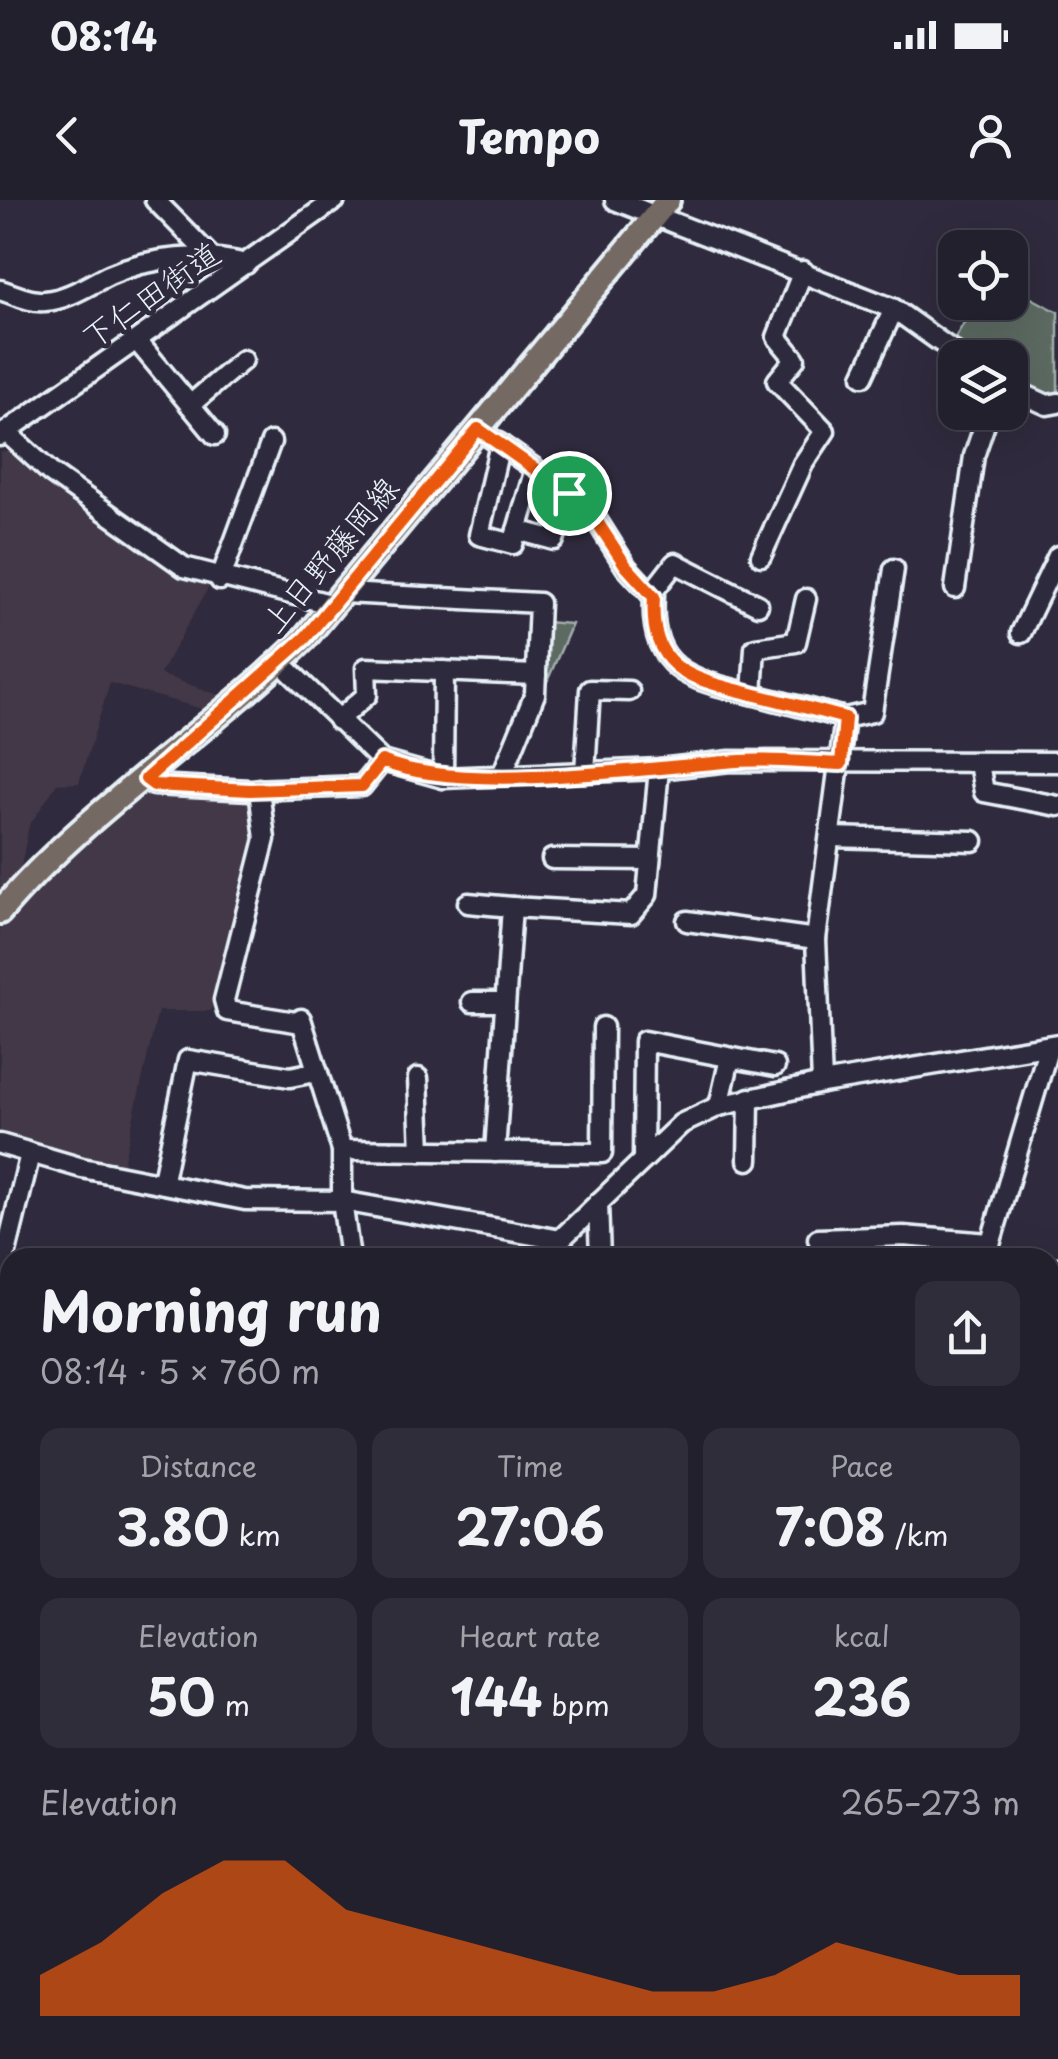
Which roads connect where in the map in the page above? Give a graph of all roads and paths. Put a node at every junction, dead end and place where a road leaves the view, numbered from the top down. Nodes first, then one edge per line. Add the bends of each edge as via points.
1 (335, 200) edge
2 (615, 200) edge
3 (156, 201) edge
4 (662, 209) edge
5 (209, 255) junction
6 (246, 264) junction
7 (803, 271) junction
8 (0, 290) edge
9 (894, 309) junction
10 (137, 340) junction
11 (938, 340) edge
12 (243, 360) dead end
13 (863, 376) dead end
14 (1028, 396) edge
15 (1058, 403) edge
16 (190, 405) junction
17 (478, 429) junction
18 (982, 430) edge
19 (3, 434) edge
20 (215, 435) dead end
21 (271, 442) dead end
22 (500, 444) junction
23 (535, 469) junction
24 (569, 493) junction
25 (517, 530) junction
26 (761, 556) dead end
27 (1058, 556) edge
28 (894, 569) dead end
29 (220, 580) junction
30 (954, 588) dead end
31 (651, 594) junction
32 (339, 599) junction
33 (806, 599) dead end
34 (758, 604) dead end
35 (1021, 633) dead end
36 (280, 662) junction
37 (444, 671) junction
38 (536, 674) junction
39 (630, 691) dead end
40 (752, 694) junction
41 (845, 718) junction
42 (338, 720) junction
43 (382, 761) junction
44 (1058, 762) edge
45 (980, 763) junction
46 (841, 764) junction
47 (659, 769) junction
48 (585, 772) junction
49 (502, 776) junction
50 (443, 778) junction
51 (146, 779) junction
52 (259, 790) junction
53 (1058, 806) edge
54 (830, 837) junction
55 (973, 841) dead end
56 (552, 859) dead end
57 (650, 860) junction
58 (468, 902) dead end
59 (512, 907) junction
60 (0, 912) edge
61 (686, 921) dead end
62 (816, 939) junction
63 (472, 1002) dead end
64 (505, 1002) junction
65 (603, 1027) dead end
66 (1054, 1045) edge
67 (730, 1058) junction
68 (775, 1066) dead end
69 (315, 1072) junction
70 (418, 1078) dead end
71 (822, 1083) junction
72 (749, 1098) junction
73 (719, 1106) junction
74 (0, 1144) edge
75 (342, 1150) junction
76 (421, 1151) junction
77 (495, 1152) junction
78 (30, 1154) junction
79 (643, 1160) junction
80 (748, 1160) dead end
81 (163, 1180) junction
82 (342, 1201) junction
83 (598, 1203) junction
84 (818, 1239) dead end
85 (561, 1240) junction
86 (11, 1248) edge
87 (349, 1248) edge
88 (552, 1248) edge
89 (600, 1248) edge
90 (976, 1248) edge
91 (989, 1248) edge

1 - 6 street, 下仁田街道
2 - 4 street
3 - 5 street
4 - 7 street
4 - 17 main road, 上日野藤岡線
5 - 6 street
5 - 8 street via 139,266 41,302
6 - 10 street, 下仁田街道
7 - 9 street
7 - 26 street via 777,337 795,359 777,381 826,431 802,464
9 - 11 street
9 - 13 street
10 - 16 street
10 - 19 street, 下仁田街道
12 - 16 street
14 - 15 street
16 - 20 street
17 - 22 street
17 - 32 main road, 上日野藤岡線
18 - 30 street
19 - 29 street via 184,567
21 - 29 street
22 - 23 street
22 - 25 street via 479,535 513,544
23 - 24 street
23 - 25 street
24 - 25 street via 554,540
24 - 31 street via 586,505
27 - 35 street
28 - 41 street via 872,712
29 - 32 street
31 - 34 street via 675,563
31 - 40 street via 652,626 674,666 695,680
32 - 36 main road, 上日野藤岡線
32 - 38 street via 538,603
33 - 40 street via 796,642 756,648
36 - 42 street
36 - 51 main road, 上日野藤岡線
37 - 38 street
37 - 42 street via 366,668 366,695
37 - 50 street
38 - 49 street via 536,694
39 - 48 street via 590,690
40 - 41 street
41 - 46 street
42 - 43 street
43 - 50 street
43 - 52 street via 362,786
44 - 45 street
45 - 46 street
45 - 53 street via 984,792
46 - 47 street via 730,761
46 - 54 street
47 - 48 street
47 - 57 street
48 - 49 street
49 - 50 street
51 - 52 street via 154,785
51 - 60 main road, 上日野藤岡線 via 46,862
52 - 69 street via 265,839 224,1000 227,1011 301,1021
54 - 55 street
54 - 62 street
56 - 57 street
57 - 59 street via 647,895 631,914
58 - 59 street
59 - 64 street
61 - 62 street
62 - 71 street
63 - 64 street
64 - 77 street
65 - 77 street via 602,1153
66 - 71 street
66 - 91 street
67 - 68 street
67 - 73 street
67 - 79 street via 644,1041
69 - 75 street
69 - 81 street via 290,1077 188,1060
70 - 76 street
71 - 72 street
72 - 73 street
72 - 80 street
73 - 79 street via 681,1124
74 - 78 street
75 - 76 street
75 - 82 street
76 - 77 street
78 - 81 street
78 - 86 street
79 - 83 street
81 - 82 street via 245,1200
82 - 85 street
82 - 87 street
83 - 85 street
83 - 89 street
84 - 90 street via 903,1236
85 - 88 street

